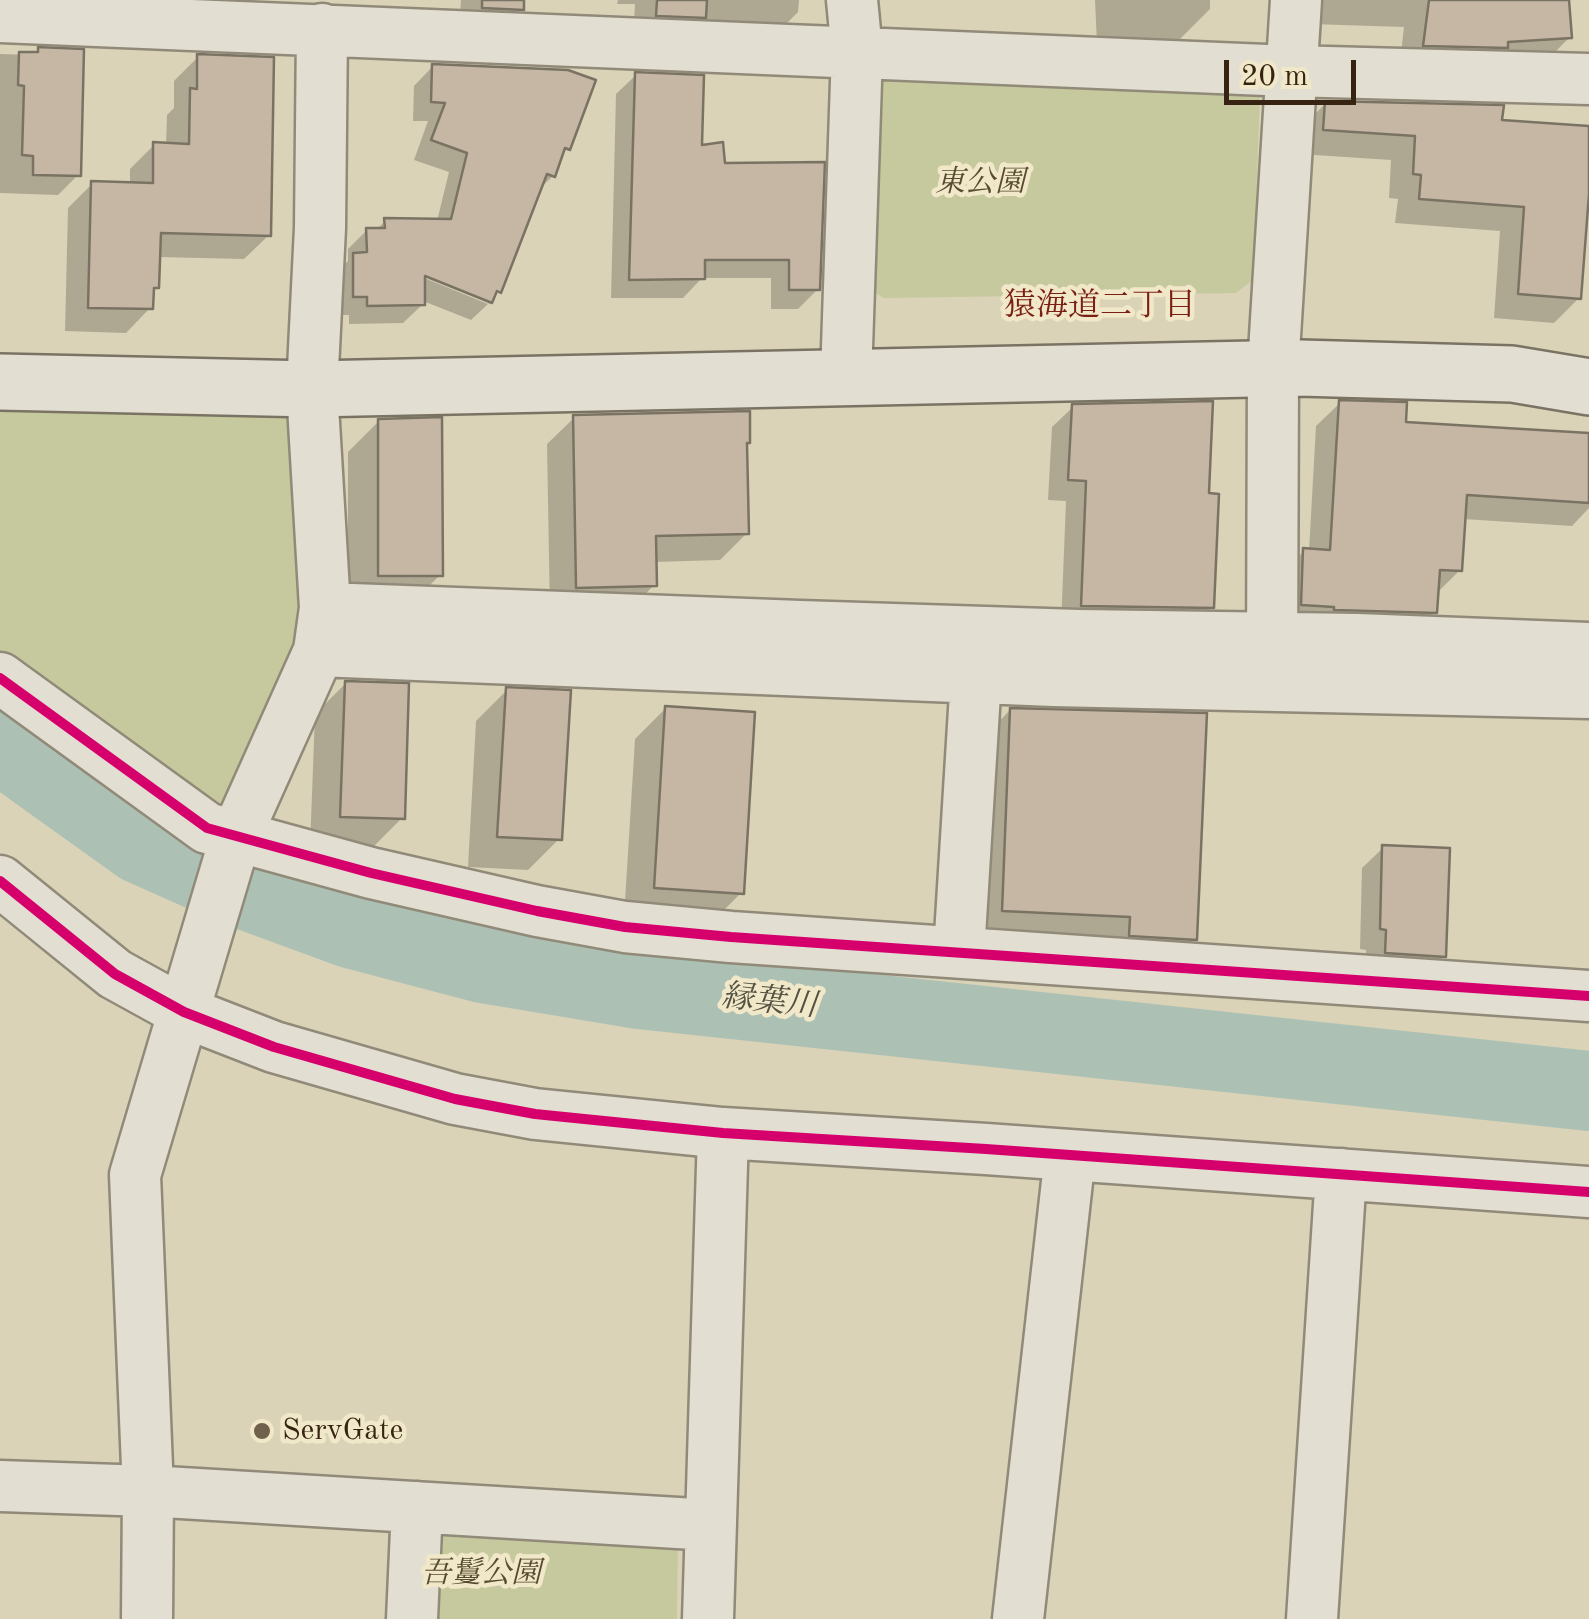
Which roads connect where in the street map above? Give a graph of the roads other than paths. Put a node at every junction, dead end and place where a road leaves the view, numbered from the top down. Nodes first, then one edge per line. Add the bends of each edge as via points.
1 (852, 0) edge
2 (1296, 0) edge
3 (201, 12) edge
4 (0, 17) edge
5 (349, 20) edge
6 (857, 52) junction
7 (1588, 68) edge
8 (1290, 71) junction
9 (1273, 368) junction
10 (846, 377) junction
11 (0, 382) edge
12 (1589, 386) edge
13 (312, 389) junction
14 (322, 630) junction
15 (1589, 648) edge
16 (1272, 662) junction
17 (0, 678) edge
18 (976, 678) junction
19 (1589, 693) edge
20 (233, 846) junction
21 (0, 881) edge
22 (959, 952) junction
23 (1589, 996) edge
24 (184, 1012) junction
25 (723, 1133) junction
26 (1070, 1155) junction
27 (1341, 1174) junction
28 (1589, 1192) edge
29 (0, 1486) edge
30 (148, 1491) junction
31 (416, 1507) junction
32 (711, 1525) junction
33 (148, 1619) edge
34 (412, 1619) edge
35 (708, 1619) edge
36 (1018, 1619) edge
37 (1312, 1619) edge

1 - 6 street
2 - 8 street
3 - 4 street
3 - 5 street
5 - 6 street
5 - 13 street via 320,228
6 - 8 street
6 - 10 street
7 - 8 street
8 - 9 street
9 - 10 street
9 - 12 street via 1512,374
9 - 16 street
10 - 13 street
11 - 13 street
13 - 14 street
14 - 16 street via 800,626
14 - 18 street
14 - 20 street
15 - 16 street
16 - 18 street
16 - 19 street
17 - 20 street
18 - 22 street
20 - 22 street via 625,927
20 - 24 street
21 - 24 street via 115,974
22 - 23 street
24 - 25 street via 274,1048 455,1099
24 - 30 street via 135,1175
25 - 26 street
25 - 32 street
26 - 27 street
26 - 36 street
27 - 28 street
27 - 37 street
29 - 30 street
30 - 31 street
30 - 33 street
31 - 32 street
31 - 34 street
32 - 35 street

